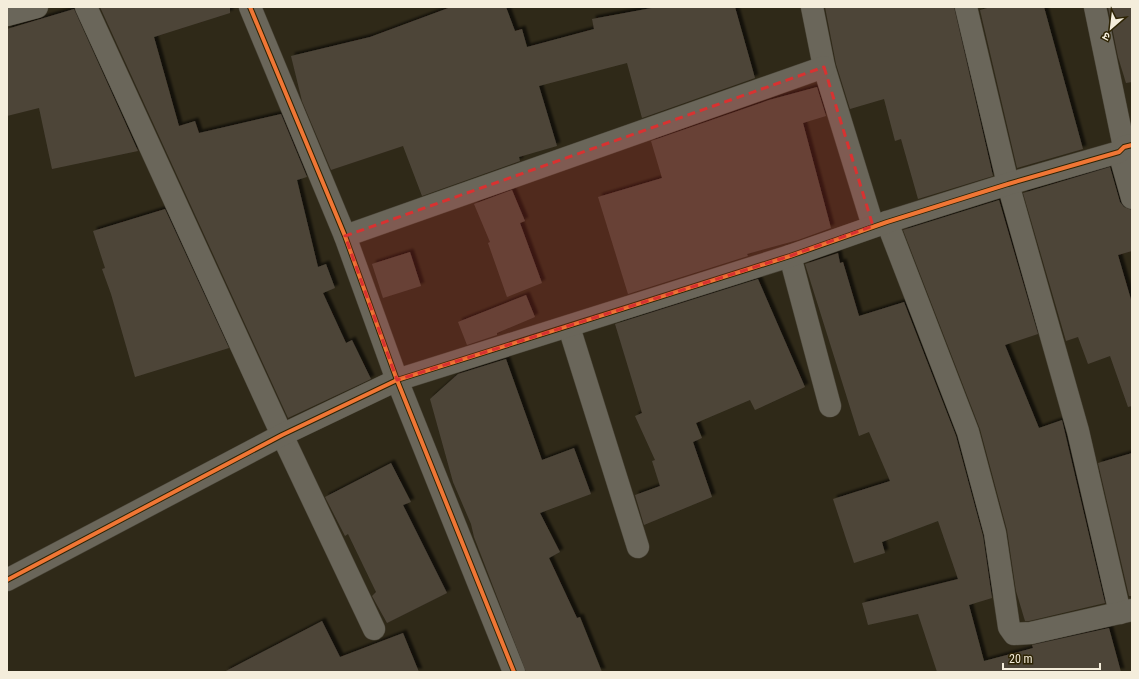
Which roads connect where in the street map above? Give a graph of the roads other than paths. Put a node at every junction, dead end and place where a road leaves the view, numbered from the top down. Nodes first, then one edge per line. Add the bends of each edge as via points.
1 (38, 7) edge
2 (86, 7) edge
3 (250, 7) edge
4 (812, 7) edge
5 (966, 7) edge
6 (1095, 7) edge
7 (7, 15) edge
8 (824, 67) junction
9 (1125, 148) edge
10 (1008, 184) junction
11 (1132, 198) edge
12 (880, 224) junction
13 (345, 236) junction
14 (790, 256) junction
15 (569, 327) junction
16 (397, 380) junction
17 (830, 406) dead end
18 (282, 435) junction
19 (638, 547) dead end
20 (7, 580) edge
21 (1126, 611) edge
22 (374, 629) dead end
23 (514, 672) edge

1 - 7 street
2 - 18 street
3 - 13 street
4 - 8 street
5 - 10 street
6 - 9 street
8 - 12 street
8 - 13 street
9 - 10 street
9 - 11 street
10 - 12 street
10 - 21 street
12 - 14 street
12 - 21 street via 968,432 995,533 1009,627 1014,634 1031,633
13 - 16 street
14 - 15 street
14 - 17 street
15 - 16 street
15 - 19 street
16 - 18 street
16 - 23 street
18 - 20 street
18 - 22 street

